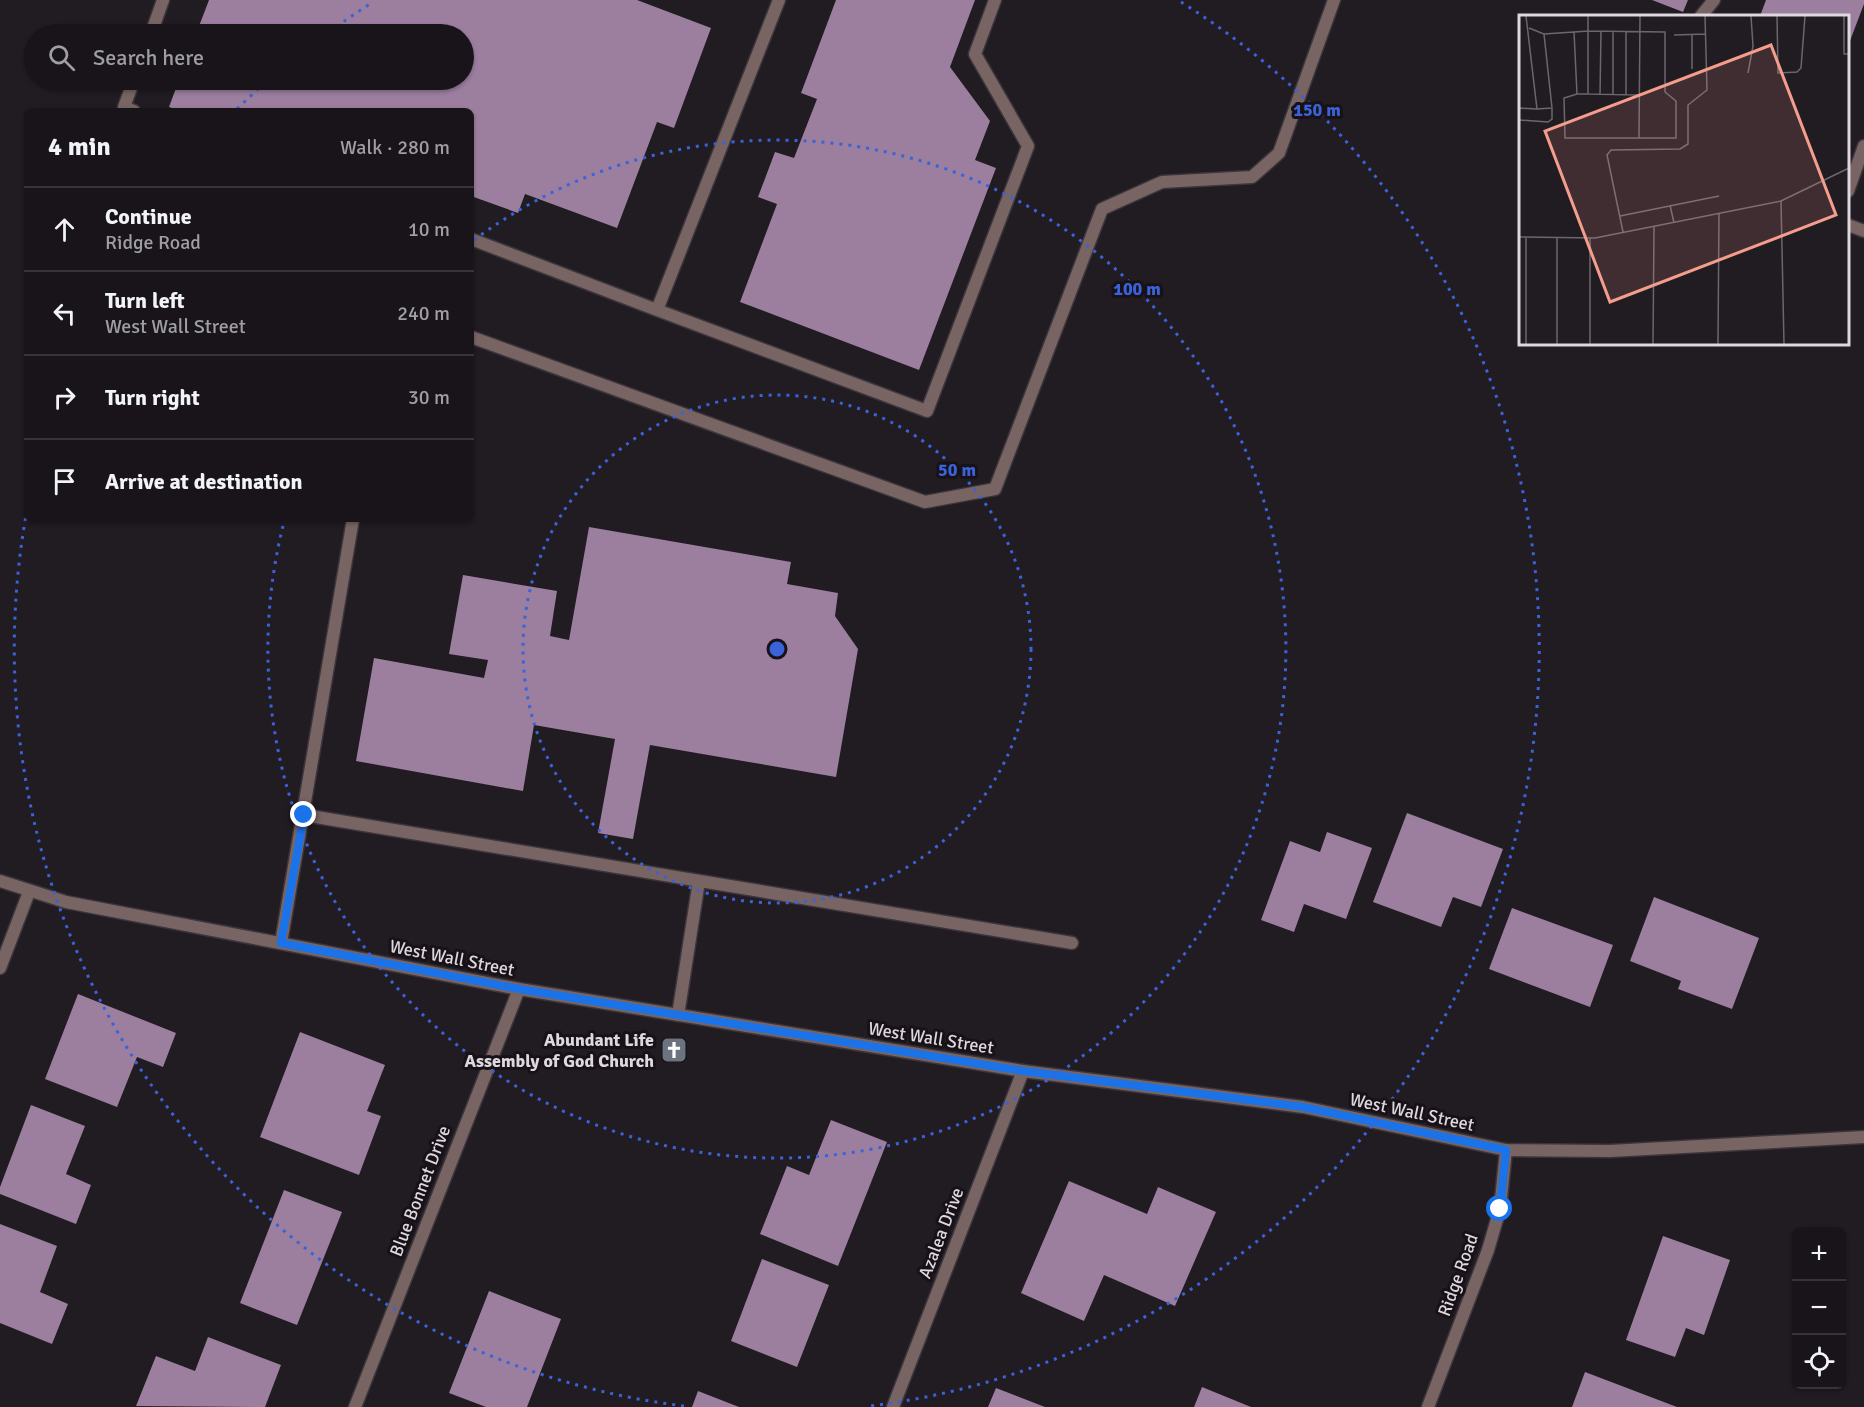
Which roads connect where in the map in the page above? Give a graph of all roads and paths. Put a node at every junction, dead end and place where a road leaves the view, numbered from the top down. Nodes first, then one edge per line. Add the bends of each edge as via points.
1 (163, 0) edge
2 (995, 0) edge
3 (1334, 0) edge
4 (1714, 0) edge
5 (777, 1) edge
6 (1702, 15) edge
7 (155, 24) edge
8 (130, 90) edge
9 (126, 108) edge
10 (1864, 146) edge
11 (1849, 188) edge
12 (1849, 225) edge
13 (1864, 231) edge
14 (474, 240) edge
15 (657, 310) junction
16 (474, 338) edge
17 (353, 522) edge
18 (304, 815) junction
19 (0, 881) edge
20 (699, 881) junction
21 (29, 892) junction
22 (281, 943) junction
23 (1072, 943) dead end
24 (0, 968) edge
25 (519, 989) junction
26 (678, 1015) junction
27 (1023, 1071) junction
28 (1864, 1137) edge
29 (1506, 1150) junction
30 (355, 1407) edge
31 (893, 1407) edge
32 (1428, 1407) edge

1 - 7 street
2 - 15 street via 975,54 1028,146 927,411
3 - 16 street via 1279,153 1252,177 1162,182 1102,209 995,489 925,502
4 - 6 street
5 - 15 street
8 - 9 street
10 - 11 street
12 - 13 street
14 - 15 street
17 - 18 street
18 - 20 street
18 - 22 street
19 - 21 street, West Wall Street
20 - 23 street
20 - 26 street
21 - 22 street, West Wall Street
21 - 24 street
22 - 25 street, West Wall Street
25 - 26 street, West Wall Street
25 - 30 street, Blue Bonnet Drive
26 - 27 street, West Wall Street
27 - 29 street, West Wall Street via 1303,1107
27 - 31 street, Azalea Drive
28 - 29 street, West Wall Street via 1610,1152
29 - 32 street, Ridge Road via 1500,1209 1488,1250

